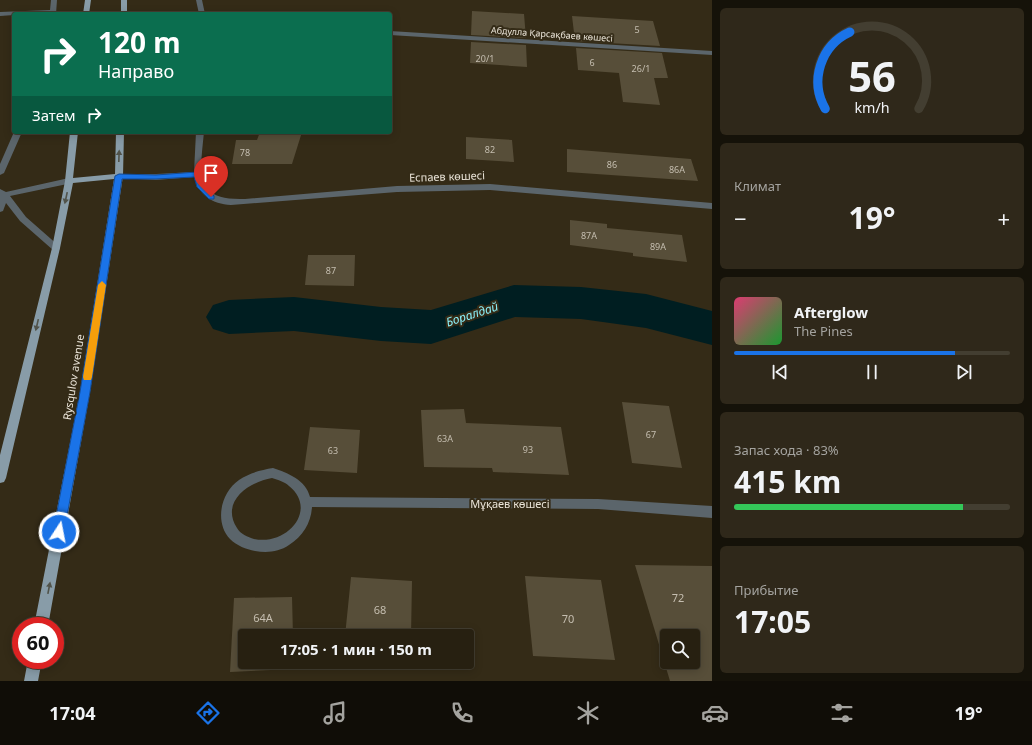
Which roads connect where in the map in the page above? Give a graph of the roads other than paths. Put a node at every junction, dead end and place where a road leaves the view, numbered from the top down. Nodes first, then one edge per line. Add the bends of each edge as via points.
1 (54, 0) edge
2 (88, 0) edge
3 (124, 0) edge
4 (199, 0) edge
5 (54, 12) edge
6 (86, 12) edge
7 (124, 12) edge
8 (202, 12) edge
9 (0, 14) edge
10 (12, 14) edge
11 (392, 33) edge
12 (712, 53) edge
13 (17, 134) edge
14 (74, 134) edge
15 (120, 134) edge
16 (200, 134) edge
17 (0, 173) edge
18 (197, 174) junction
19 (119, 176) junction
20 (70, 181) junction
21 (3, 194) edge
22 (712, 206) edge
23 (0, 209) edge
24 (56, 248) junction
25 (0, 478) edge
26 (307, 502) junction
27 (712, 512) edge
28 (43, 617) edge
29 (33, 669) edge
30 (31, 681) edge

1 - 5 street
2 - 6 main road
3 - 7 main road
4 - 8 street
9 - 10 street
11 - 12 street, Абдулла Қарсақбаев көшесі
13 - 17 street
14 - 20 main road
19 -> 15 main road, Rysqulov avenue
16 - 18 street
18 - 19 street
18 - 22 street, Еспаев көшесі via 201,187 211,197 225,202 397,190 490,187
19 - 20 main road
28 -> 19 main road, Rysqulov avenue via 85,392
20 - 21 street
20 -> 24 main road
21 - 23 street
21 - 24 street via 23,220
24 -> 25 main road
26 - 26 street via 301,527 292,537 273,546 252,546 240,540 227,520 226,508 238,486 260,474 273,473 296,482
26 - 27 street, Мұқаев көшесі via 598,504
29 - 30 main road

